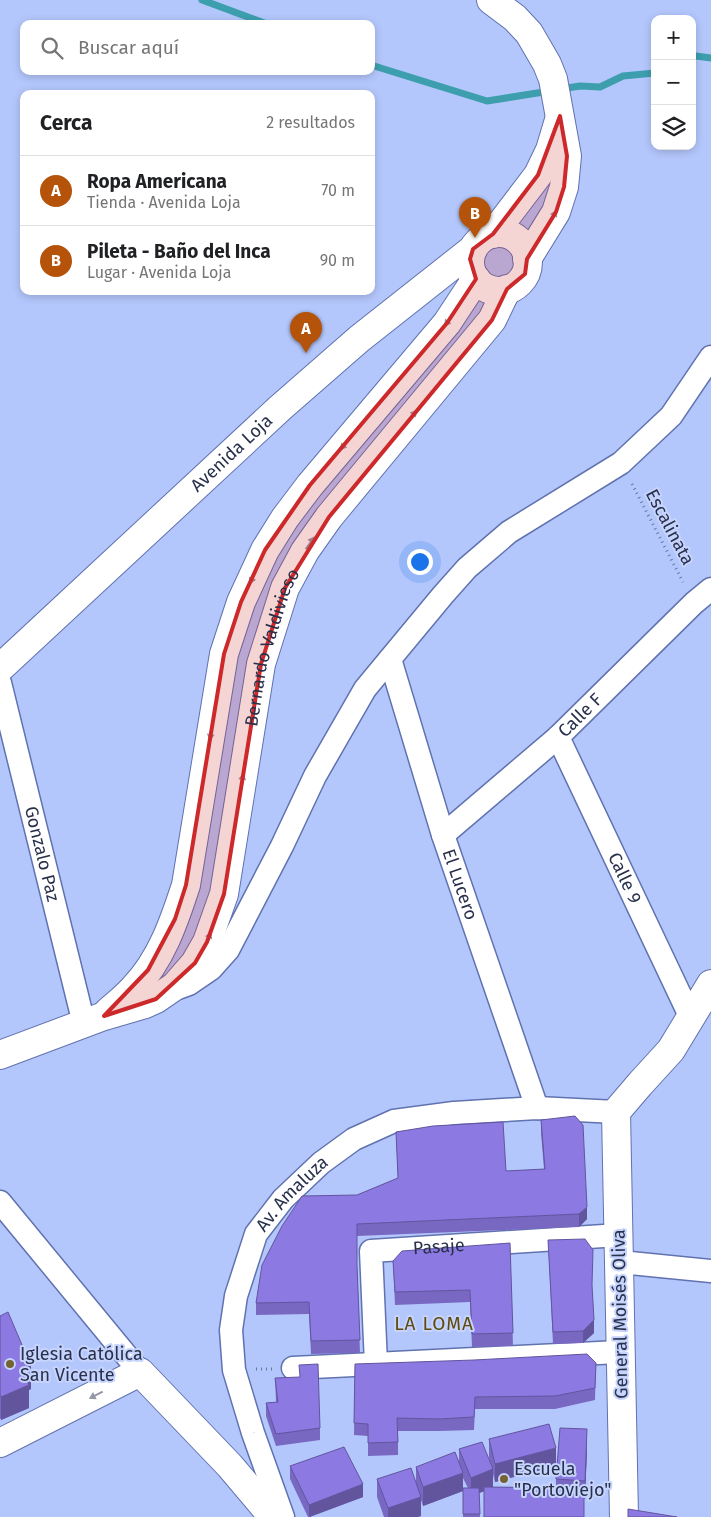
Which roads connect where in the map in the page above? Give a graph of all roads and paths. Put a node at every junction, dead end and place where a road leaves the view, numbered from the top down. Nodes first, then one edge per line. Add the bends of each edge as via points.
1 (491, 0) edge
2 (560, 116) junction
3 (483, 242) junction
4 (527, 259) junction
5 (476, 279) junction
6 (507, 289) junction
7 (711, 357) edge
8 (621, 463) junction
9 (702, 596) edge
10 (390, 659) junction
11 (0, 668) edge
12 (0, 683) edge
13 (558, 737) junction
14 (443, 835) junction
15 (711, 984) edge
16 (166, 991) junction
17 (691, 1018) junction
18 (94, 1020) junction
19 (0, 1055) edge
20 (537, 1108) junction
21 (616, 1112) junction
22 (0, 1202) edge
23 (619, 1248) junction
24 (711, 1272) edge
25 (619, 1352) junction
26 (376, 1364) junction
27 (293, 1368) joint
28 (234, 1370) junction
29 (140, 1372) junction
30 (0, 1443) edge
31 (273, 1517) edge
32 (283, 1517) edge
33 (624, 1517) edge

1 - 2 main road via 529,33 548,64
2 - 3 main road, Avenida Loja via 550,150 538,175
4 -> 2 main road via 561,198 567,156
3 - 4 main road via 502,233 512,236 525,250
3 - 5 main road via 470,259
3 - 11 main road, Avenida Loja via 360,339 288,402
4 - 6 main road via 525,274
5 - 6 main road via 490,289
5 -> 18 main road, Bernardo Valdivieso via 447,323 310,485 265,550 241,602 224,654 186,885 175,919 160,951 134,988
16 -> 6 main road, Bernardo Valdivieso via 195,963 207,942 224,894 261,664 285,588 329,517 492,320
7 - 8 street via 671,416
8 - 9 path, Escalinata
8 - 10 street via 509,532 467,568
9 - 13 street, Calle F
10 - 14 street, El Lucero
10 - 16 street via 365,689 315,776 228,950 211,969 189,984
12 - 18 street, Gonzalo Paz
13 - 14 street, Calle F
13 - 17 street, Calle 9
14 - 20 street, El Lucero
15 - 17 main road
16 - 18 main road, Bernardo Valdivieso via 145,1004
17 - 21 main road via 672,1050
18 - 19 main road, Bernardo Valdivieso
20 - 21 street, Av. Amaluza
20 - 28 street, Av. Amaluza via 454,1113 394,1121 354,1139 321,1162 283,1198 256,1234 236,1296 232,1330
21 - 23 main road, General Moisés Oliva
22 - 29 street
23 - 24 street
23 - 25 main road, General Moisés Oliva
23 - 26 street, Pasaje via 372,1252
25 - 26 street
25 - 33 main road, General Moisés Oliva
26 - 27 street
27 - 28 path
28 - 32 street, Av. Amaluza via 252,1433
29 -> 30 main road
29 - 31 main road via 230,1466

